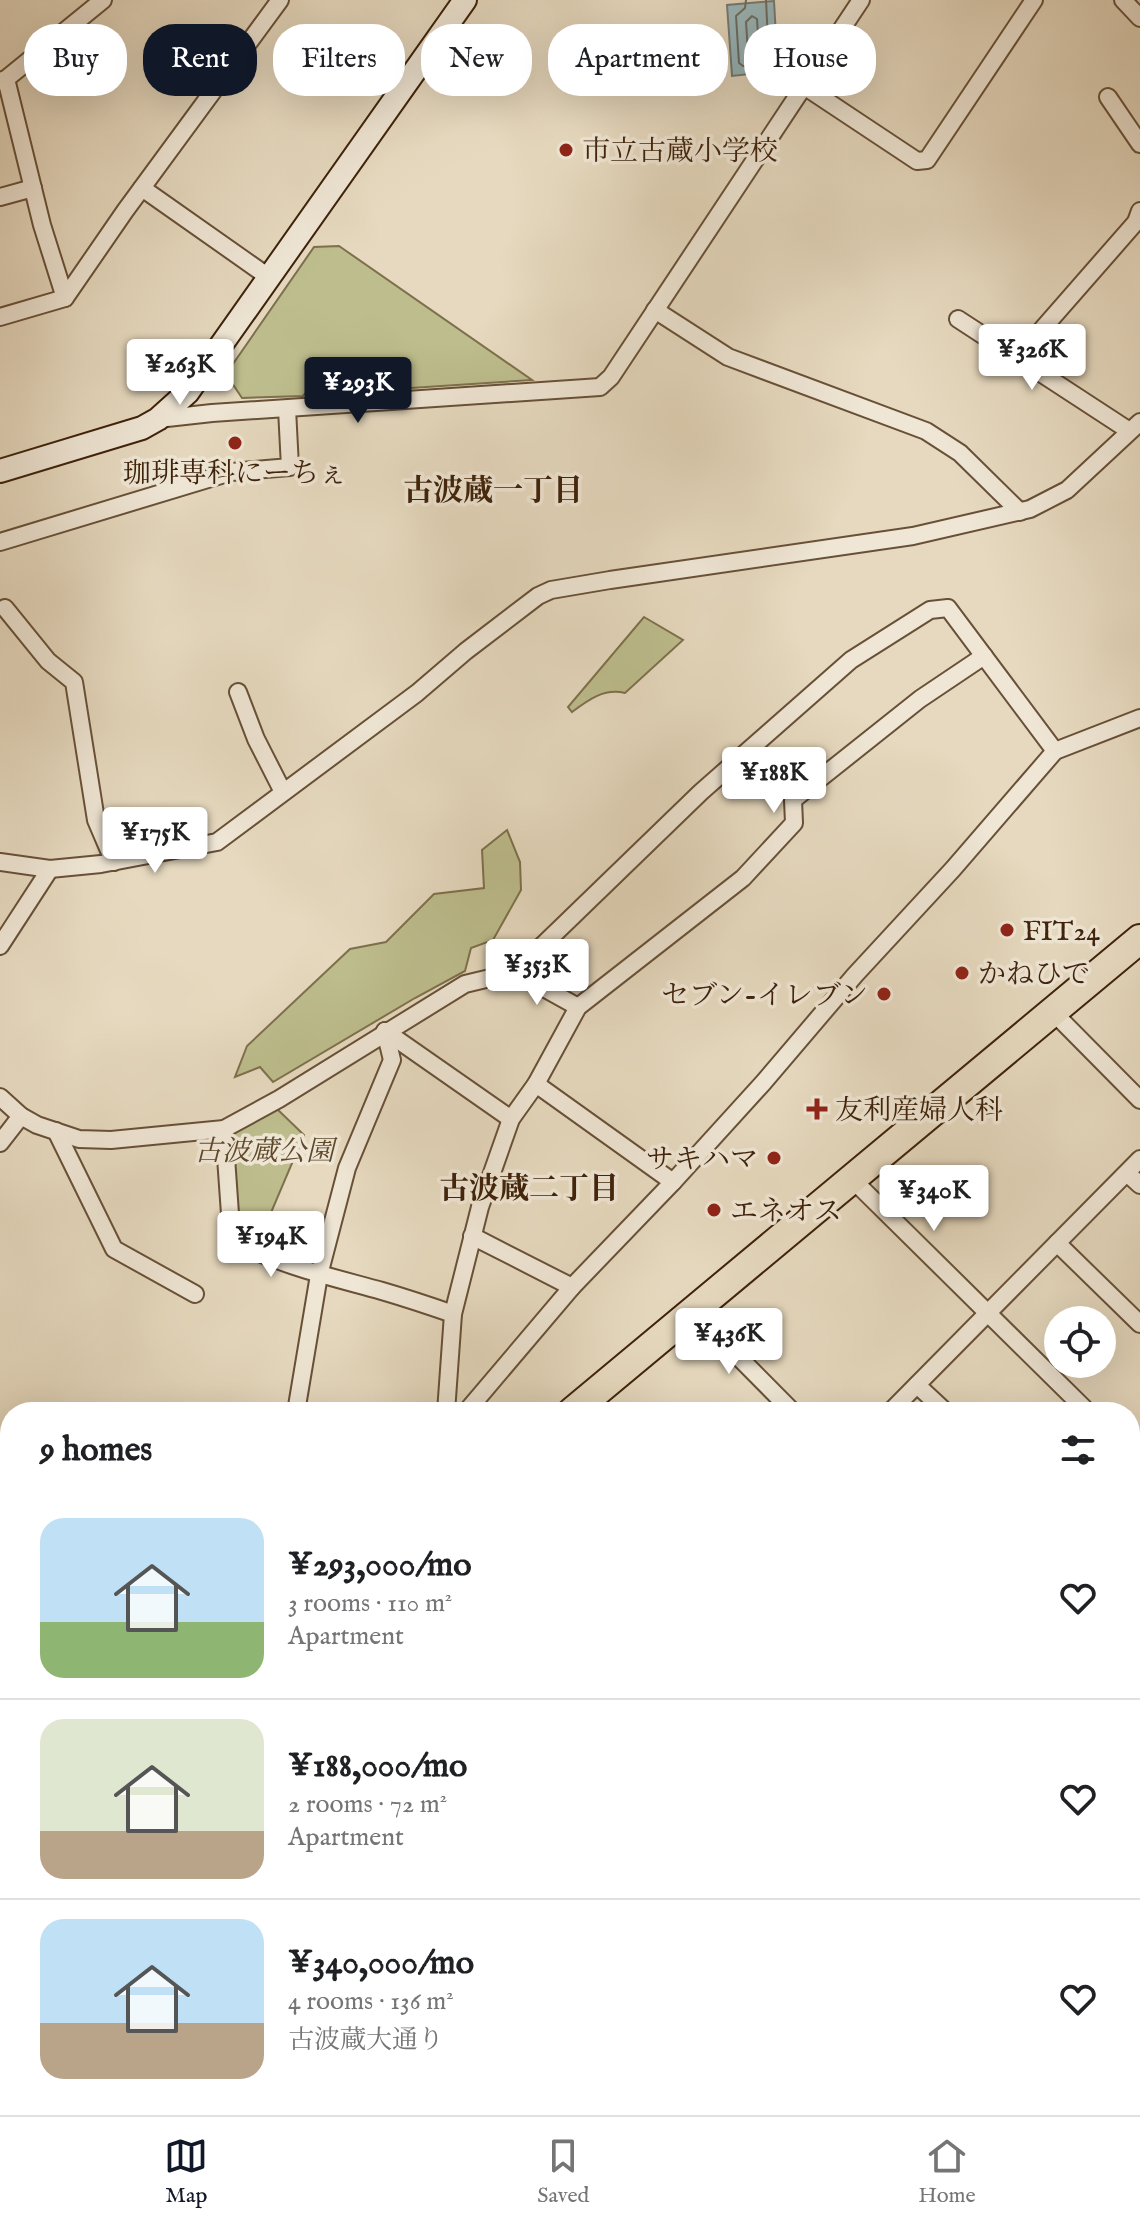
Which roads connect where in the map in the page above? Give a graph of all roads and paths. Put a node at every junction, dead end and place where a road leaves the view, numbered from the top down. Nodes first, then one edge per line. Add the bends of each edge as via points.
1 (103, 0) edge
2 (280, 0) edge
3 (465, 0) edge
4 (861, 0) edge
5 (1034, 0) edge
6 (1123, 0) edge
7 (1140, 18) edge
8 (845, 24) edge
9 (3, 80) edge
10 (797, 96) edge
11 (819, 96) edge
12 (1108, 97) dead end
13 (1140, 144) edge
14 (33, 188) junction
15 (142, 188) junction
16 (0, 197) edge
17 (1140, 211) edge
18 (270, 278) junction
19 (65, 298) junction
20 (655, 310) junction
21 (0, 317) edge
22 (958, 319) dead end
23 (1017, 358) junction
24 (197, 381) junction
25 (287, 409) junction
26 (212, 413) junction
27 (158, 419) junction
28 (1134, 426) edge
29 (0, 471) edge
30 (1020, 512) junction
31 (0, 542) edge
32 (5, 608) dead end
33 (984, 656) junction
34 (238, 692) dead end
35 (1140, 718) edge
36 (1055, 751) junction
37 (283, 792) junction
38 (0, 862) edge
39 (114, 862) junction
40 (50, 869) junction
41 (1140, 939) edge
42 (0, 946) edge
43 (515, 972) junction
44 (578, 1007) junction
45 (1052, 1011) junction
46 (385, 1031) junction
47 (536, 1084) junction
48 (0, 1097) edge
49 (1140, 1100) edge
50 (21, 1116) junction
51 (511, 1119) junction
52 (224, 1129) junction
53 (56, 1131) junction
54 (0, 1143) edge
55 (1140, 1159) edge
56 (1127, 1173) junction
57 (851, 1178) junction
58 (673, 1182) junction
59 (1140, 1185) edge
60 (472, 1236) junction
61 (1057, 1243) junction
62 (319, 1275) junction
63 (572, 1287) junction
64 (195, 1294) dead end
65 (693, 1311) junction
66 (453, 1314) junction
67 (988, 1314) junction
68 (1140, 1324) edge
69 (917, 1385) junction
70 (298, 1402) edge
71 (447, 1402) edge
72 (474, 1402) edge
73 (584, 1402) edge
74 (776, 1402) edge
75 (900, 1402) edge
76 (935, 1402) edge
77 (1078, 1402) edge

1 - 9 street
2 - 15 street
3 - 18 street
4 - 8 street
5 - 11 street via 927,160 917,161
6 - 7 street
9 - 14 street
10 - 20 street
12 - 13 street
14 - 16 street
14 - 19 street
15 - 18 street
15 - 19 street
17 - 23 street
18 - 24 street
19 - 21 street
20 - 25 street via 600,387
20 - 30 street via 728,357 926,431 960,453
22 - 23 street
23 - 28 street
24 - 26 street via 197,397
24 - 27 street
25 - 26 street
25 - 31 street via 290,467 231,472
26 - 27 street
27 - 29 street via 123,435
28 - 30 street via 1067,490
30 - 37 street via 913,536 551,590
32 - 39 street via 48,661 74,682 96,820
33 - 36 street
33 - 43 street via 948,608 930,610 851,660 701,792
33 - 44 street via 920,699 793,800 794,823 743,878
34 - 37 street
35 - 36 street
36 - 58 street
37 - 39 street via 217,842
38 - 40 street
39 - 40 street
40 - 42 street
41 - 45 highway
43 - 44 street
43 - 46 street via 465,984
44 - 47 street
45 - 49 street
45 - 57 highway
46 - 51 street
46 - 52 street
46 - 62 street via 392,1060 347,1168
47 - 51 street
47 - 58 street
48 - 50 street
50 - 53 street
50 - 54 street
51 - 60 street
52 - 53 street via 111,1140 79,1139
52 - 62 street via 235,1241
53 - 64 street via 114,1249
55 - 56 street
56 - 59 street
56 - 61 street
57 - 65 highway
57 - 67 street
58 - 63 street
60 - 63 street
60 - 66 street
61 - 67 street
61 - 68 street
62 - 66 street
62 - 70 street
63 - 72 street
65 - 73 highway
65 - 74 street
66 - 71 street
67 - 69 street
67 - 77 street
69 - 75 street
69 - 76 street

